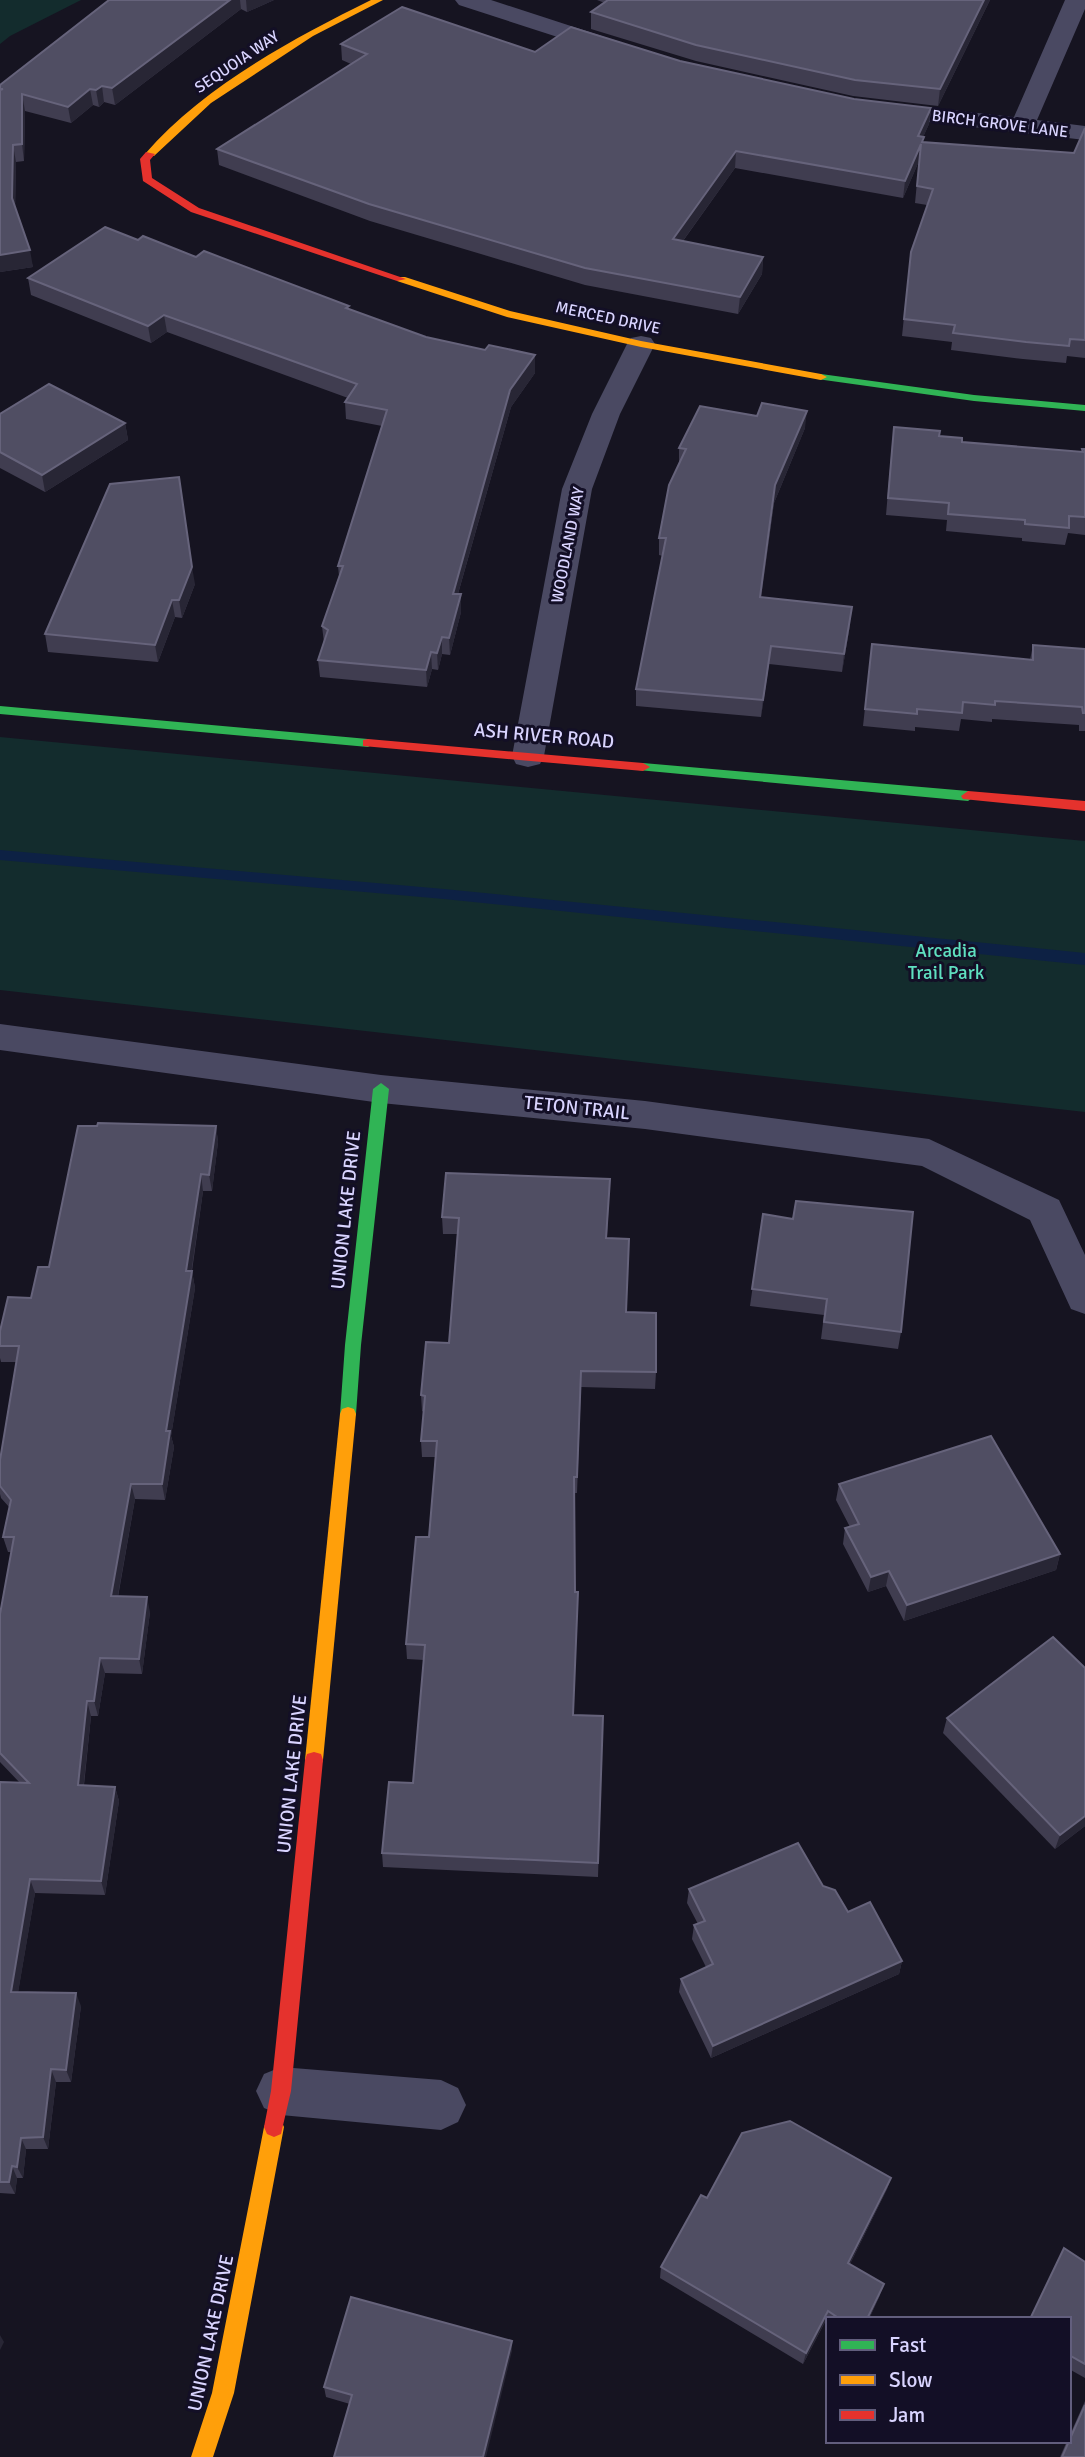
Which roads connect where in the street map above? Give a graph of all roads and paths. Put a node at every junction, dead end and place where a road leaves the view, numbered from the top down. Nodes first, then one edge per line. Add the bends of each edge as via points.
1 (378, 0) edge
2 (467, 0) edge
3 (1077, 0) edge
4 (640, 55) edge
5 (853, 106) edge
6 (1022, 127) junction
7 (1085, 133) edge
8 (147, 179) joint
9 (641, 344) junction
10 (1085, 408) edge
11 (0, 710) edge
12 (528, 756) junction
13 (1085, 806) edge
14 (0, 1037) edge
15 (381, 1089) junction
16 (1085, 1298) edge
17 (281, 2091) junction
18 (441, 2105) dead end
19 (202, 2457) edge

1 - 8 street, SEQUOIA WAY via 310,34 207,101 145,159
2 - 4 street
3 - 6 street
5 - 6 street, BIRCH GROVE LANE
6 - 7 street, BIRCH GROVE LANE
8 - 9 street, MERCED DRIVE via 208,215 507,314
9 - 10 street, MERCED DRIVE via 842,381
9 - 12 street, WOODLAND WAY via 606,414 577,489
11 - 12 street, ASH RIVER ROAD
12 - 13 street, ASH RIVER ROAD
14 - 15 street, TETON TRAIL
15 - 16 street, TETON TRAIL via 645,1115 929,1153 1045,1210
15 - 17 street, UNION LAKE DRIVE
17 - 18 street
17 - 19 street, UNION LAKE DRIVE via 223,2393

